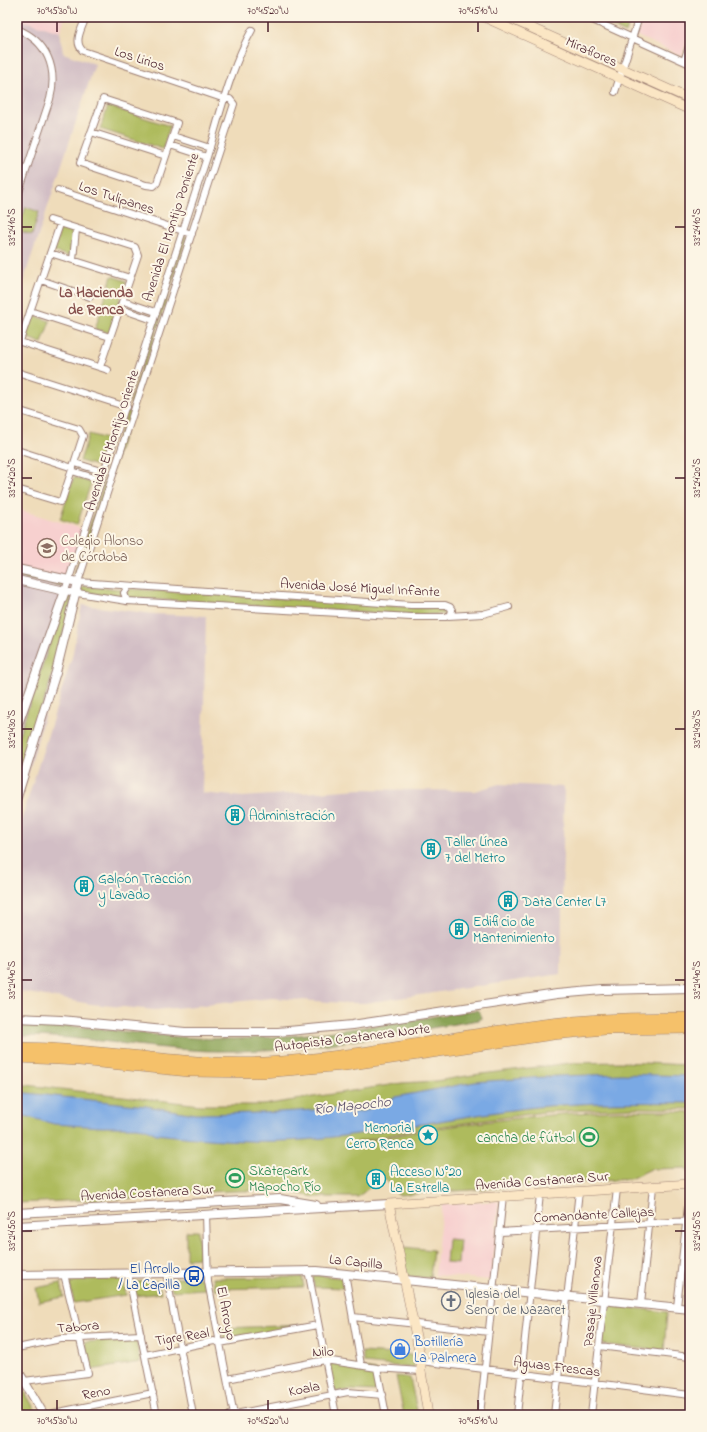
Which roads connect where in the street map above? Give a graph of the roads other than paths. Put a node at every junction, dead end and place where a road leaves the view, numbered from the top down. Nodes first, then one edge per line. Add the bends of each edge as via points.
1 (86, 17) edge
2 (484, 17) edge
3 (507, 17) edge
4 (586, 17) edge
5 (639, 17) edge
6 (17, 29) edge
7 (252, 30) dead end
8 (632, 38) junction
9 (690, 43) edge
10 (687, 62) edge
11 (621, 74) junction
12 (615, 92) dead end
13 (225, 99) junction
14 (690, 100) edge
15 (690, 110) edge
16 (91, 132) junction
17 (173, 136) junction
18 (170, 145) junction
19 (210, 148) junction
20 (166, 156) junction
21 (207, 157) junction
22 (58, 190) dead end
23 (17, 198) edge
24 (50, 220) dead end
25 (60, 224) junction
26 (76, 229) junction
27 (183, 231) junction
28 (192, 234) junction
29 (50, 253) junction
30 (73, 260) junction
31 (130, 278) junction
32 (41, 280) junction
33 (90, 297) dead end
34 (123, 301) junction
35 (121, 309) junction
36 (30, 311) junction
37 (156, 312) junction
38 (153, 320) junction
39 (110, 338) junction
40 (18, 341) edge
41 (100, 367) junction
42 (108, 370) dead end
43 (17, 372) edge
44 (125, 406) junction
45 (134, 409) junction
46 (17, 410) edge
47 (17, 450) edge
48 (73, 467) junction
49 (104, 472) junction
50 (101, 480) junction
51 (17, 489) edge
52 (17, 569) edge
53 (17, 580) edge
54 (68, 581) junction
55 (78, 582) junction
56 (129, 586) junction
57 (66, 591) junction
58 (75, 593) junction
59 (127, 601) junction
60 (509, 607) dead end
61 (448, 616) junction
62 (17, 727) edge
63 (17, 797) edge
64 (690, 988) edge
65 (17, 1018) edge
66 (690, 1018) edge
67 (690, 1028) edge
68 (17, 1048) edge
69 (17, 1057) edge
70 (653, 1186) junction
71 (690, 1186) edge
72 (617, 1189) junction
73 (578, 1191) junction
74 (540, 1194) junction
75 (503, 1196) junction
76 (202, 1202) junction
77 (389, 1204) junction
78 (325, 1208) junction
79 (88, 1209) junction
80 (71, 1210) junction
81 (17, 1213) edge
82 (206, 1214) junction
83 (688, 1221) edge
84 (88, 1222) junction
85 (72, 1223) junction
86 (649, 1223) junction
87 (612, 1225) junction
88 (17, 1226) edge
89 (574, 1227) junction
90 (537, 1230) junction
91 (500, 1232) junction
92 (308, 1270) junction
93 (208, 1272) junction
94 (128, 1273) junction
95 (166, 1273) junction
96 (345, 1273) junction
97 (64, 1274) junction
98 (17, 1275) edge
99 (405, 1280) junction
100 (494, 1289) junction
101 (531, 1292) junction
102 (567, 1296) junction
103 (604, 1300) junction
104 (640, 1304) junction
105 (677, 1307) junction
106 (690, 1309) edge
107 (353, 1317) junction
108 (413, 1324) junction
109 (318, 1325) junction
110 (489, 1332) junction
111 (141, 1335) junction
112 (79, 1337) junction
113 (220, 1343) junction
114 (599, 1346) junction
115 (17, 1348) edge
116 (180, 1348) junction
117 (145, 1354) junction
118 (690, 1358) edge
119 (325, 1360) junction
120 (361, 1365) junction
121 (421, 1366) junction
122 (377, 1368) junction
123 (17, 1369) edge
124 (485, 1369) junction
125 (522, 1374) junction
126 (558, 1378) junction
127 (227, 1380) junction
128 (24, 1381) junction
129 (595, 1383) junction
130 (153, 1393) junction
131 (690, 1394) edge
132 (332, 1395) junction
133 (383, 1395) junction
134 (44, 1415) edge
135 (157, 1415) edge
136 (193, 1415) edge
137 (233, 1415) edge
138 (336, 1415) edge
139 (386, 1415) edge
140 (428, 1415) edge
141 (434, 1415) edge
142 (480, 1415) edge
143 (517, 1415) edge
144 (554, 1415) edge
145 (591, 1415) edge

1 - 13 street, Los Lirios via 78,41 83,51
2 - 11 main road, Miraflores
3 - 11 main road, Miraflores
4 - 8 street
5 - 8 street
6 - 23 street via 40,44 49,59 53,82 50,99
7 - 13 street, Avenida El Montijo Poniente via 239,57
8 - 10 street
8 - 11 street
9 - 10 street
11 - 12 street
11 - 14 main road, Miraflores
11 - 15 main road, Miraflores
13 - 19 street, Avenida El Montijo Poniente
13 - 28 street, Avenida El Montijo Oriente via 233,101 234,106
16 - 17 street via 103,99 177,123
16 - 20 street
16 - 20 street via 80,163 146,186 157,184
17 - 18 street
17 - 19 street
18 - 20 street
18 - 21 street
19 - 21 street, Avenida El Montijo Poniente
21 - 27 street, Avenida El Montijo Poniente
22 - 27 street, Los Tulipanes
24 - 25 street
25 - 26 street
25 - 29 street
26 - 30 street
26 - 31 street via 135,247 138,255
27 - 28 street, Los Tulipanes
27 - 37 street, Avenida El Montijo Poniente
28 - 45 street, Avenida El Montijo Oriente
29 - 30 street
29 - 32 street
30 - 31 street
31 - 34 street
32 - 33 street
32 - 36 street
34 - 35 street
34 - 37 street
35 - 38 street
35 - 39 street
36 - 39 street
36 - 40 street
37 - 38 street, Avenida El Montijo Poniente
38 - 44 street, Avenida El Montijo Poniente
39 - 41 street
40 - 41 street
41 - 42 street
43 - 44 street
44 - 45 street
44 - 49 street, Avenida El Montijo Poniente
45 - 55 street, Avenida El Montijo Oriente
46 - 48 street via 80,430 83,436
47 - 48 street
48 - 49 street
48 - 50 street
48 - 51 street via 60,502
49 - 50 street, Avenida El Montijo Poniente
50 - 54 street, Avenida El Montijo Poniente
52 - 54 street, Avenida José Miguel Infante
53 - 57 street, Avenida José Miguel Infante
54 - 55 street, Avenida José Miguel Infante
54 - 57 street, Avenida El Montijo Poniente
55 - 56 street, Avenida José Miguel Infante
55 - 58 street, Avenida El Montijo Oriente
56 - 59 street via 124,593
56 - 61 street, Avenida José Miguel Infante via 410,605 445,604 452,610
57 - 58 street, Avenida José Miguel Infante
57 - 62 street, Avenida El Montijo Poniente
58 - 59 street, Avenida José Miguel Infante
58 - 63 street, Avenida El Montijo Oriente via 56,672
59 - 61 street, Avenida José Miguel Infante via 397,617
60 - 61 street via 483,614
64 - 65 street via 557,994 352,1025 278,1032 185,1032 67,1020
66 - 68 highway, Autopista Costanera Norte via 582,1021 344,1056 263,1063 214,1063 60,1049
67 - 69 highway, Autopista Costanera Norte via 606,1029 553,1034 338,1066 264,1072 189,1071 79,1060
70 - 71 main road, Avenida Costanera Sur
70 - 72 main road, Avenida Costanera Sur
70 - 86 street
71 - 83 street
72 - 73 main road, Avenida Costanera Sur
72 - 87 street, Pasaje Villanova
73 - 74 main road, Avenida Costanera Sur
73 - 89 street
74 - 75 main road, Avenida Costanera Sur
74 - 90 street
75 - 77 main road, Avenida Costanera Sur
75 - 91 street
76 - 78 street, Avenida Costanera Sur via 280,1199
76 - 79 street, Avenida Costanera Sur
76 - 82 street
77 - 78 street, Avenida Costanera Sur
77 - 99 main road
78 - 82 street, Avenida Costanera Sur
79 - 80 street, Avenida Costanera Sur
79 - 84 street
80 - 81 street, Avenida Costanera Sur
80 - 85 street
82 - 84 street, Avenida Costanera Sur
82 - 93 street, El Arroyo
83 - 86 street, Comandante Callejas
83 - 105 street
84 - 85 street, Avenida Costanera Sur
85 - 88 street, Avenida Costanera Sur
86 - 87 street, Comandante Callejas
86 - 104 street
87 - 89 street, Comandante Callejas
87 - 103 street, Pasaje Villanova
89 - 90 street, Comandante Callejas
89 - 102 street
90 - 91 street, Comandante Callejas
90 - 101 street
91 - 100 street
92 - 93 street, La Capilla
92 - 96 street, La Capilla
92 - 109 street
93 - 95 street, La Capilla
93 - 113 street, El Arroyo
94 - 95 street, La Capilla
94 - 97 street, La Capilla
94 - 111 street
95 - 116 street
96 - 99 street, La Capilla
96 - 107 street
97 - 98 street, La Capilla
97 - 112 street
99 - 100 street, La Capilla
99 - 108 main road
100 - 101 street, La Capilla
100 - 110 street
101 - 102 street, La Capilla
101 - 125 street
102 - 103 street, La Capilla
102 - 126 street
103 - 104 street, La Capilla
103 - 114 street, Pasaje Villanova
104 - 105 street, La Capilla
105 - 106 street, La Capilla
107 - 108 street
107 - 120 street
108 - 110 street
108 - 121 main road
109 - 113 street, Tigre Real
109 - 119 street
110 - 124 street
111 - 112 street, Tabora
111 - 117 street
112 - 115 street, Tabora
112 - 128 street via 88,1373
113 - 116 street, Tigre Real
113 - 127 street, El Arroyo
114 - 118 street
114 - 129 street, Pasaje Villanova
116 - 117 street, Tigre Real
116 - 136 street
117 - 130 street
119 - 120 street, Nilo
119 - 127 street, Nilo
119 - 132 street
120 - 122 street, Nilo
121 - 122 street, Nilo
121 - 124 street, Aguas Frescas
121 - 140 main road
121 - 141 main road via 425,1370
122 - 133 street
123 - 128 street
124 - 125 street, Aguas Frescas
124 - 142 street
125 - 126 street, Aguas Frescas
125 - 143 street
126 - 129 street, Aguas Frescas
126 - 144 street
127 - 137 street, El Arroyo
128 - 134 street
129 - 131 street, Aguas Frescas
129 - 145 street, Pasaje Villanova
130 - 134 street, Reno
130 - 135 street
132 - 133 street, Koala via 355,1392
132 - 137 street, Koala
132 - 138 street
133 - 139 street

